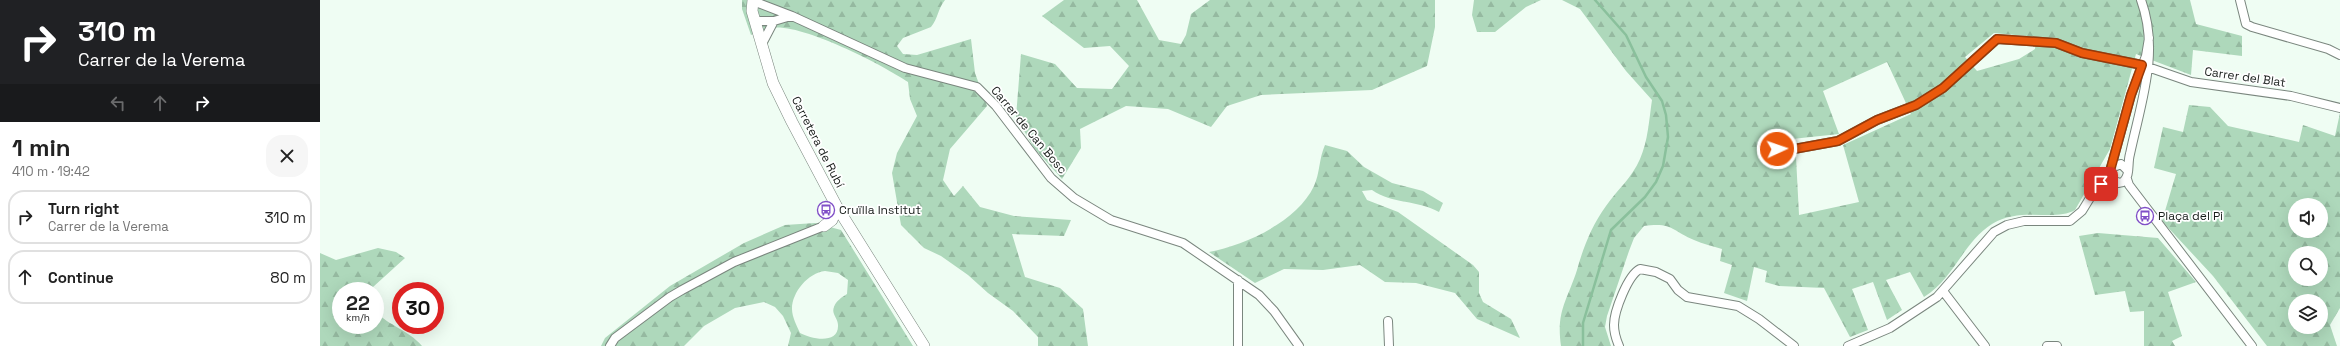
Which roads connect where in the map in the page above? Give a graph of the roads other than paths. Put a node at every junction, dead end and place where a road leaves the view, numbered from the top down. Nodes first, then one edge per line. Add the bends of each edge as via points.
1 (753, 0) edge
2 (2141, 0) edge
3 (2240, 0) edge
4 (776, 9) junction
5 (756, 15) junction
6 (792, 16) junction
7 (771, 21) junction
8 (762, 44) junction
9 (2340, 55) edge
10 (2145, 66) junction
11 (2340, 108) edge
12 (1777, 149) dead end
13 (2111, 168) junction
14 (2128, 175) junction
15 (2111, 178) junction
16 (837, 207) junction
17 (847, 224) junction
18 (824, 226) junction
19 (1238, 280) junction
20 (1943, 291) junction
21 (1388, 321) dead end
22 (610, 346) edge
23 (924, 346) edge
24 (1238, 346) edge
25 (1299, 346) edge
26 (1389, 346) edge
27 (1619, 346) edge
28 (1622, 346) edge
29 (1794, 346) edge
30 (1848, 346) edge
31 (1985, 346) edge
32 (2047, 346) edge
33 (2058, 346) edge
34 (2252, 346) edge

1 - 4 street, Carrer de Can Bosc
1 - 5 street, Carretera de Rubí
2 - 10 street via 2149,38
3 - 9 street via 2246,24
4 - 5 street, Carrer de Can Bosc
4 - 6 street, Carrer de Can Bosc
5 - 7 street
5 - 7 street via 769,14
5 - 8 street, Carretera de Rubí
6 - 7 street
6 - 19 street, Carrer de Can Bosc via 905,68 977,86 996,106 1051,178 1074,198 1111,220 1183,243
7 - 8 street
8 - 16 street, Carretera de Rubí via 773,83
10 - 11 street, Carrer del Blat via 2203,84 2291,96
10 - 12 street, Carrer del Blat via 2082,53 2056,43 1997,39 1947,84 1916,105 1877,120 1838,141 1794,149
10 - 13 street via 2131,95
10 - 14 street via 2129,155
13 - 14 street via 2121,164
13 - 15 street
14 - 15 street via 2118,183
14 - 34 street via 2129,185
15 - 20 street via 2098,185 2082,211 2070,221 2024,221 2007,224 1994,232
16 - 17 street, Carretera de Rubí
16 - 18 street via 832,220
17 - 18 street
17 - 23 street, Carretera de Rubí
18 - 22 street via 734,262 670,297 615,338
19 - 24 street
19 - 25 street, Carrer de Can Bosc via 1259,295 1274,311
20 - 30 street via 1938,297 1890,328
20 - 31 street
21 - 26 street
27 - 28 street
27 - 29 street via 1614,335 1618,306 1633,273 1640,269 1656,272 1670,280 1687,296 1738,306
32 - 33 street

